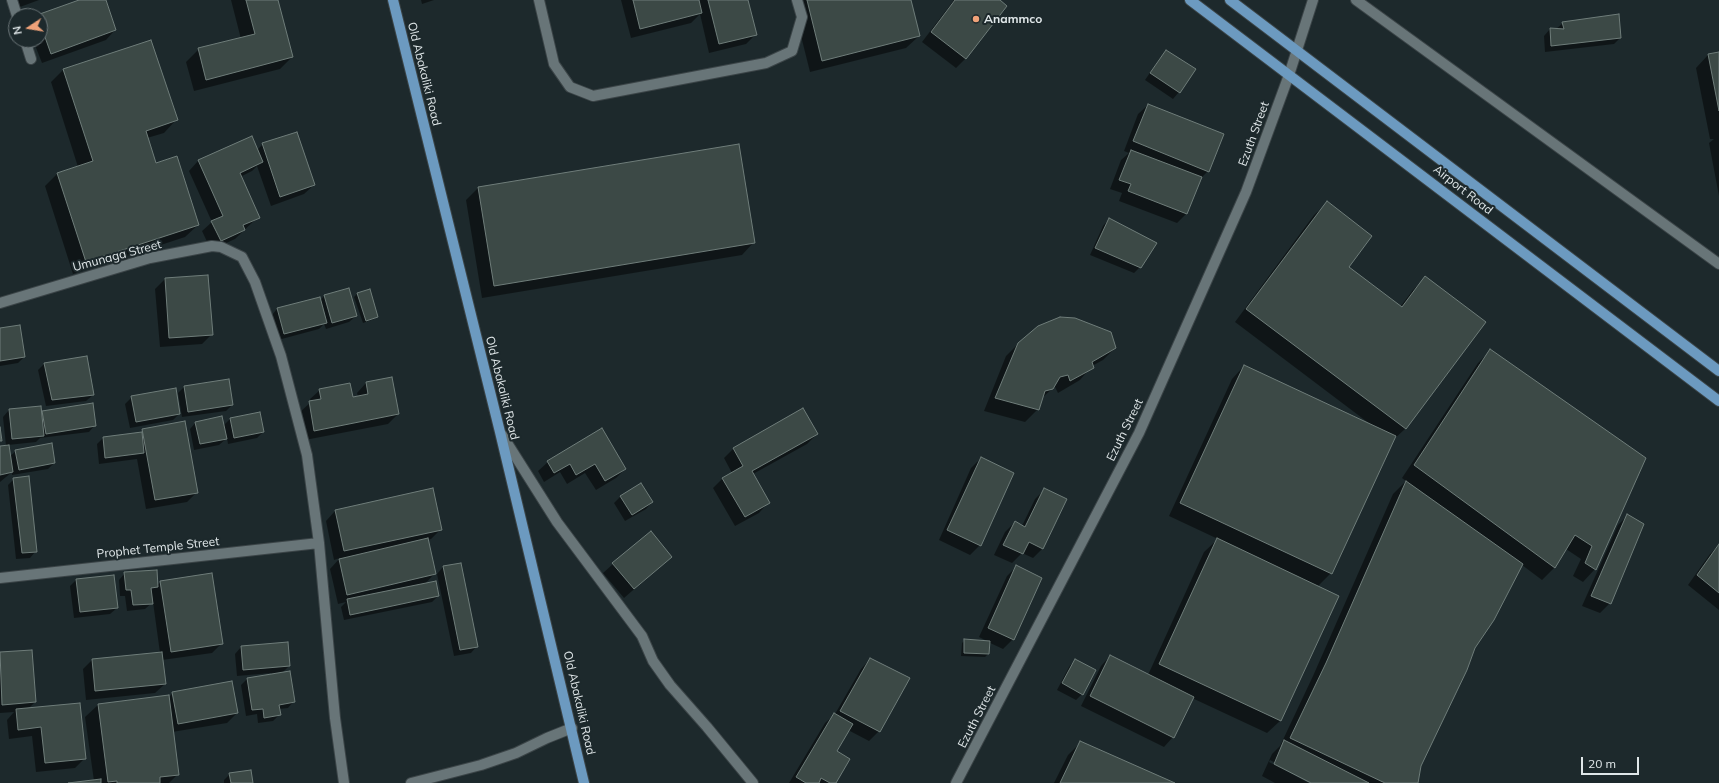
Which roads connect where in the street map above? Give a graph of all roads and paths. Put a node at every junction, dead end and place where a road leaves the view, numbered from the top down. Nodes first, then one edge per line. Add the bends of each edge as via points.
1 (393, 0) edge
2 (539, 0) edge
3 (797, 0) edge
4 (1190, 0) edge
5 (1230, 0) edge
6 (1313, 0) edge
7 (1356, 0) edge
8 (27, 48) edge
9 (1296, 51) junction
10 (31, 59) dead end
11 (1290, 75) junction
12 (1719, 264) edge
13 (0, 303) edge
14 (1719, 371) edge
15 (1719, 401) edge
16 (500, 432) junction
17 (319, 543) junction
18 (0, 578) edge
19 (572, 728) junction
20 (344, 783) edge
21 (411, 783) edge
22 (584, 783) edge
23 (753, 783) edge
24 (956, 783) edge

1 - 16 main road, Old Abakaliki Road
2 - 3 street via 554,64 570,87 593,96 766,63 792,51 802,17
4 - 11 main road, Airport Road
5 - 9 main road, Airport Road
6 - 9 street, Ezuth Street
7 - 12 street
8 - 10 street
9 - 11 street, Ezuth Street
9 - 14 main road, Airport Road
11 - 15 main road, Airport Road
11 - 24 street, Ezuth Street via 1246,192 1139,433
13 - 17 street, Umunaga Street via 150,258 212,246 221,247 242,258 255,282 281,356 307,455
16 - 19 main road, Old Abakaliki Road
16 - 23 street via 557,522 642,636 653,661 670,685
17 - 18 street, Prophet Temple Street
17 - 20 street via 335,718
19 - 21 street via 481,765
19 - 22 main road, Old Abakaliki Road

